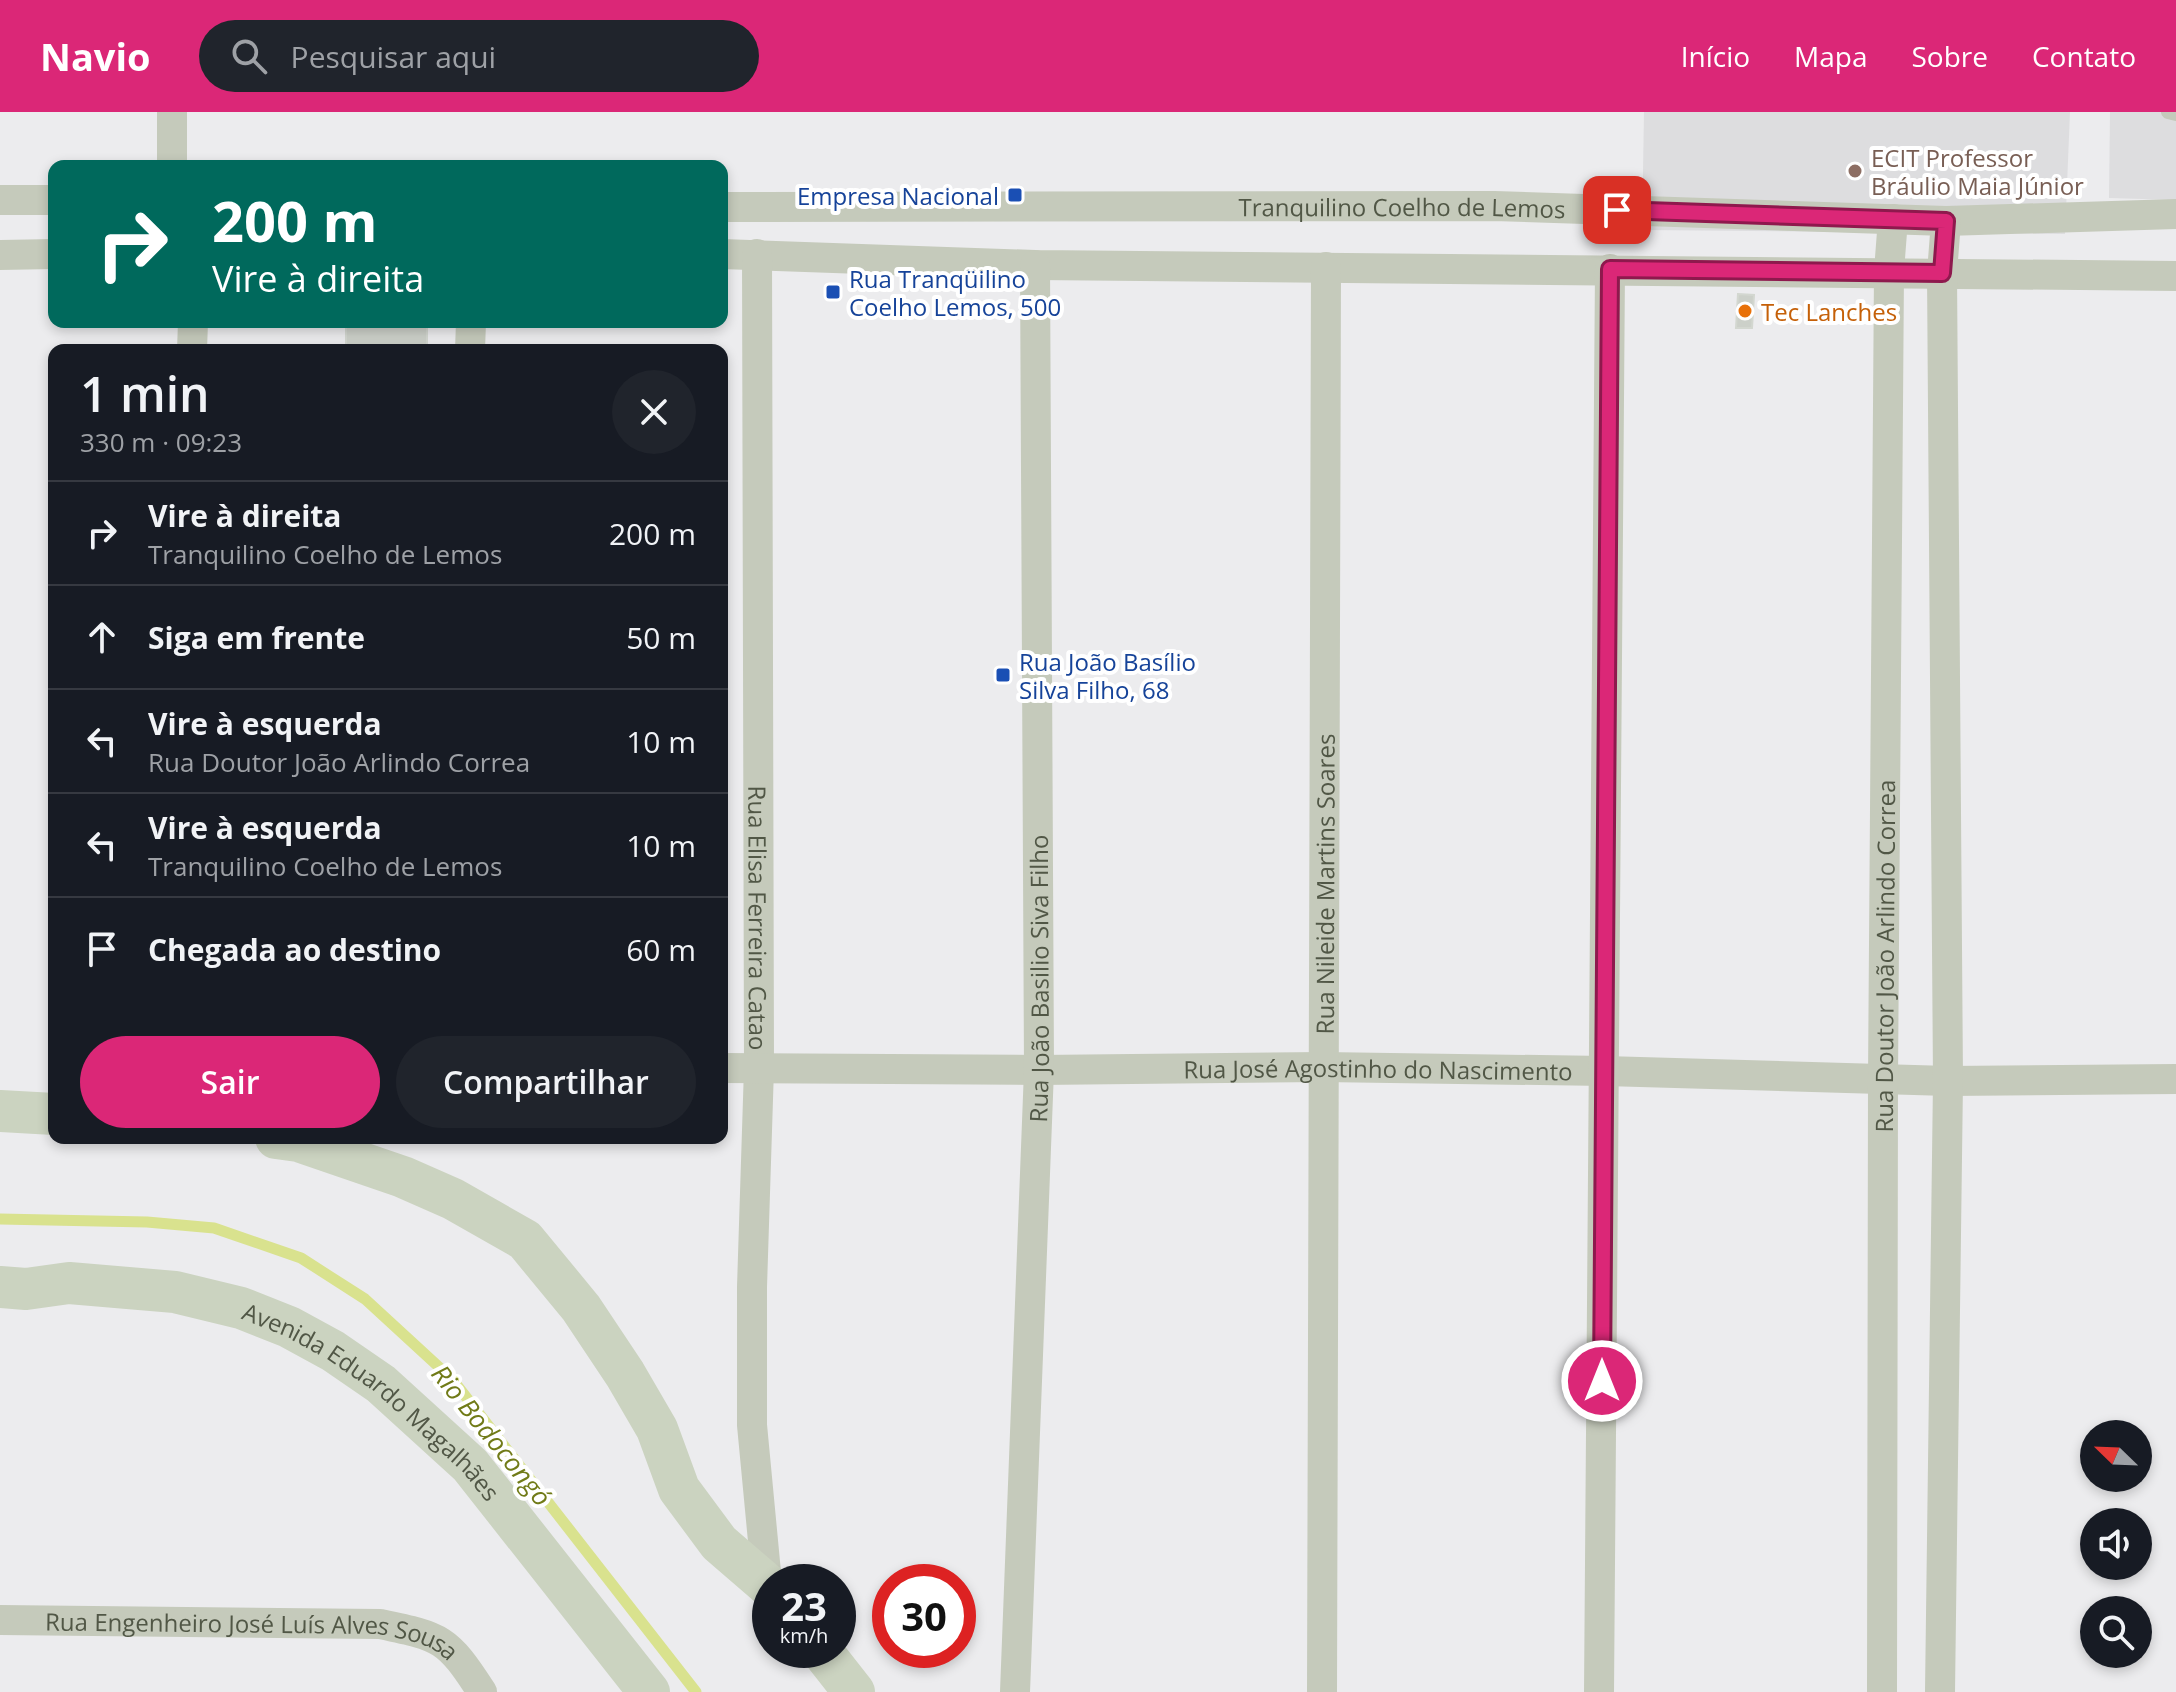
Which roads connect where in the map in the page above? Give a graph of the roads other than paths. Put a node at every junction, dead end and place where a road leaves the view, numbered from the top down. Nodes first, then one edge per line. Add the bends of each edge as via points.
1 (172, 112) edge
2 (2168, 112) edge
3 (2176, 114) edge
4 (172, 160) edge
5 (0, 200) edge
6 (48, 200) edge
7 (728, 207) edge
8 (2176, 214) edge
9 (1893, 219) junction
10 (1946, 221) junction
11 (48, 254) edge
12 (728, 254) edge
13 (757, 254) junction
14 (0, 255) edge
15 (1035, 265) junction
16 (1326, 267) junction
17 (1610, 269) junction
18 (1889, 271) junction
19 (1942, 273) junction
20 (2176, 276) edge
21 (1323, 1067) junction
22 (728, 1068) edge
23 (759, 1068) junction
24 (1039, 1070) junction
25 (1605, 1071) junction
26 (1883, 1079) junction
27 (2176, 1079) edge
28 (1948, 1081) junction
29 (0, 1111) edge
30 (48, 1114) edge
31 (307, 1144) edge
32 (0, 1287) edge
33 (766, 1564) edge
34 (752, 1571) edge
35 (0, 1620) edge
36 (835, 1668) edge
37 (482, 1692) edge
38 (649, 1692) edge
39 (854, 1692) edge
40 (1015, 1692) edge
41 (1322, 1692) edge
42 (1599, 1692) edge
43 (1882, 1692) edge
44 (1940, 1692) edge

1 - 4 street
2 - 3 lane
5 - 6 street
7 - 9 street, Tranquilino Coelho de Lemos via 1494,206
8 - 10 street, Tranquilino Coelho de Lemos
9 - 10 street, Tranquilino Coelho de Lemos
9 - 18 street, Rua Doutor João Arlindo Correa
10 - 19 street
11 - 14 street
12 - 13 street
13 - 15 street
13 - 23 street, Rua Elisa Ferreira Catao
15 - 16 street
15 - 24 street, Rua João Basilio Siva Filho
16 - 17 street
16 - 21 street, Rua Nileide Martins Soares
17 - 18 street
17 - 25 street
18 - 19 street
18 - 26 street, Rua Doutor João Arlindo Correa
19 - 20 street
19 - 28 street
21 - 24 street, Rua José Agostinho do Nascimento
21 - 25 street, Rua José Agostinho do Nascimento
21 - 41 street, Rua Nileide Martins Soares
22 - 23 street, Rua José Agostinho do Nascimento
23 - 24 street, Rua José Agostinho do Nascimento
23 - 33 street, Rua Elisa Ferreira Catao via 752,1425
24 - 40 street, Rua João Basilio Siva Filho
25 - 26 street, Rua José Agostinho do Nascimento
25 - 42 street
26 - 28 street, Rua José Agostinho do Nascimento
26 - 43 street, Rua Doutor João Arlindo Correa
27 - 28 street, Rua José Agostinho do Nascimento
28 - 44 street
29 - 30 street
31 - 34 street via 403,1177 525,1240 581,1308 625,1374 657,1429 679,1489 719,1543
32 - 38 street, Avenida Eduardo Magalhães via 69,1283 175,1292 241,1308 333,1351 381,1384 470,1465
35 - 37 street, Rua Engenheiro José Luís Alves Sousa via 380,1624 443,1641
36 - 39 street

